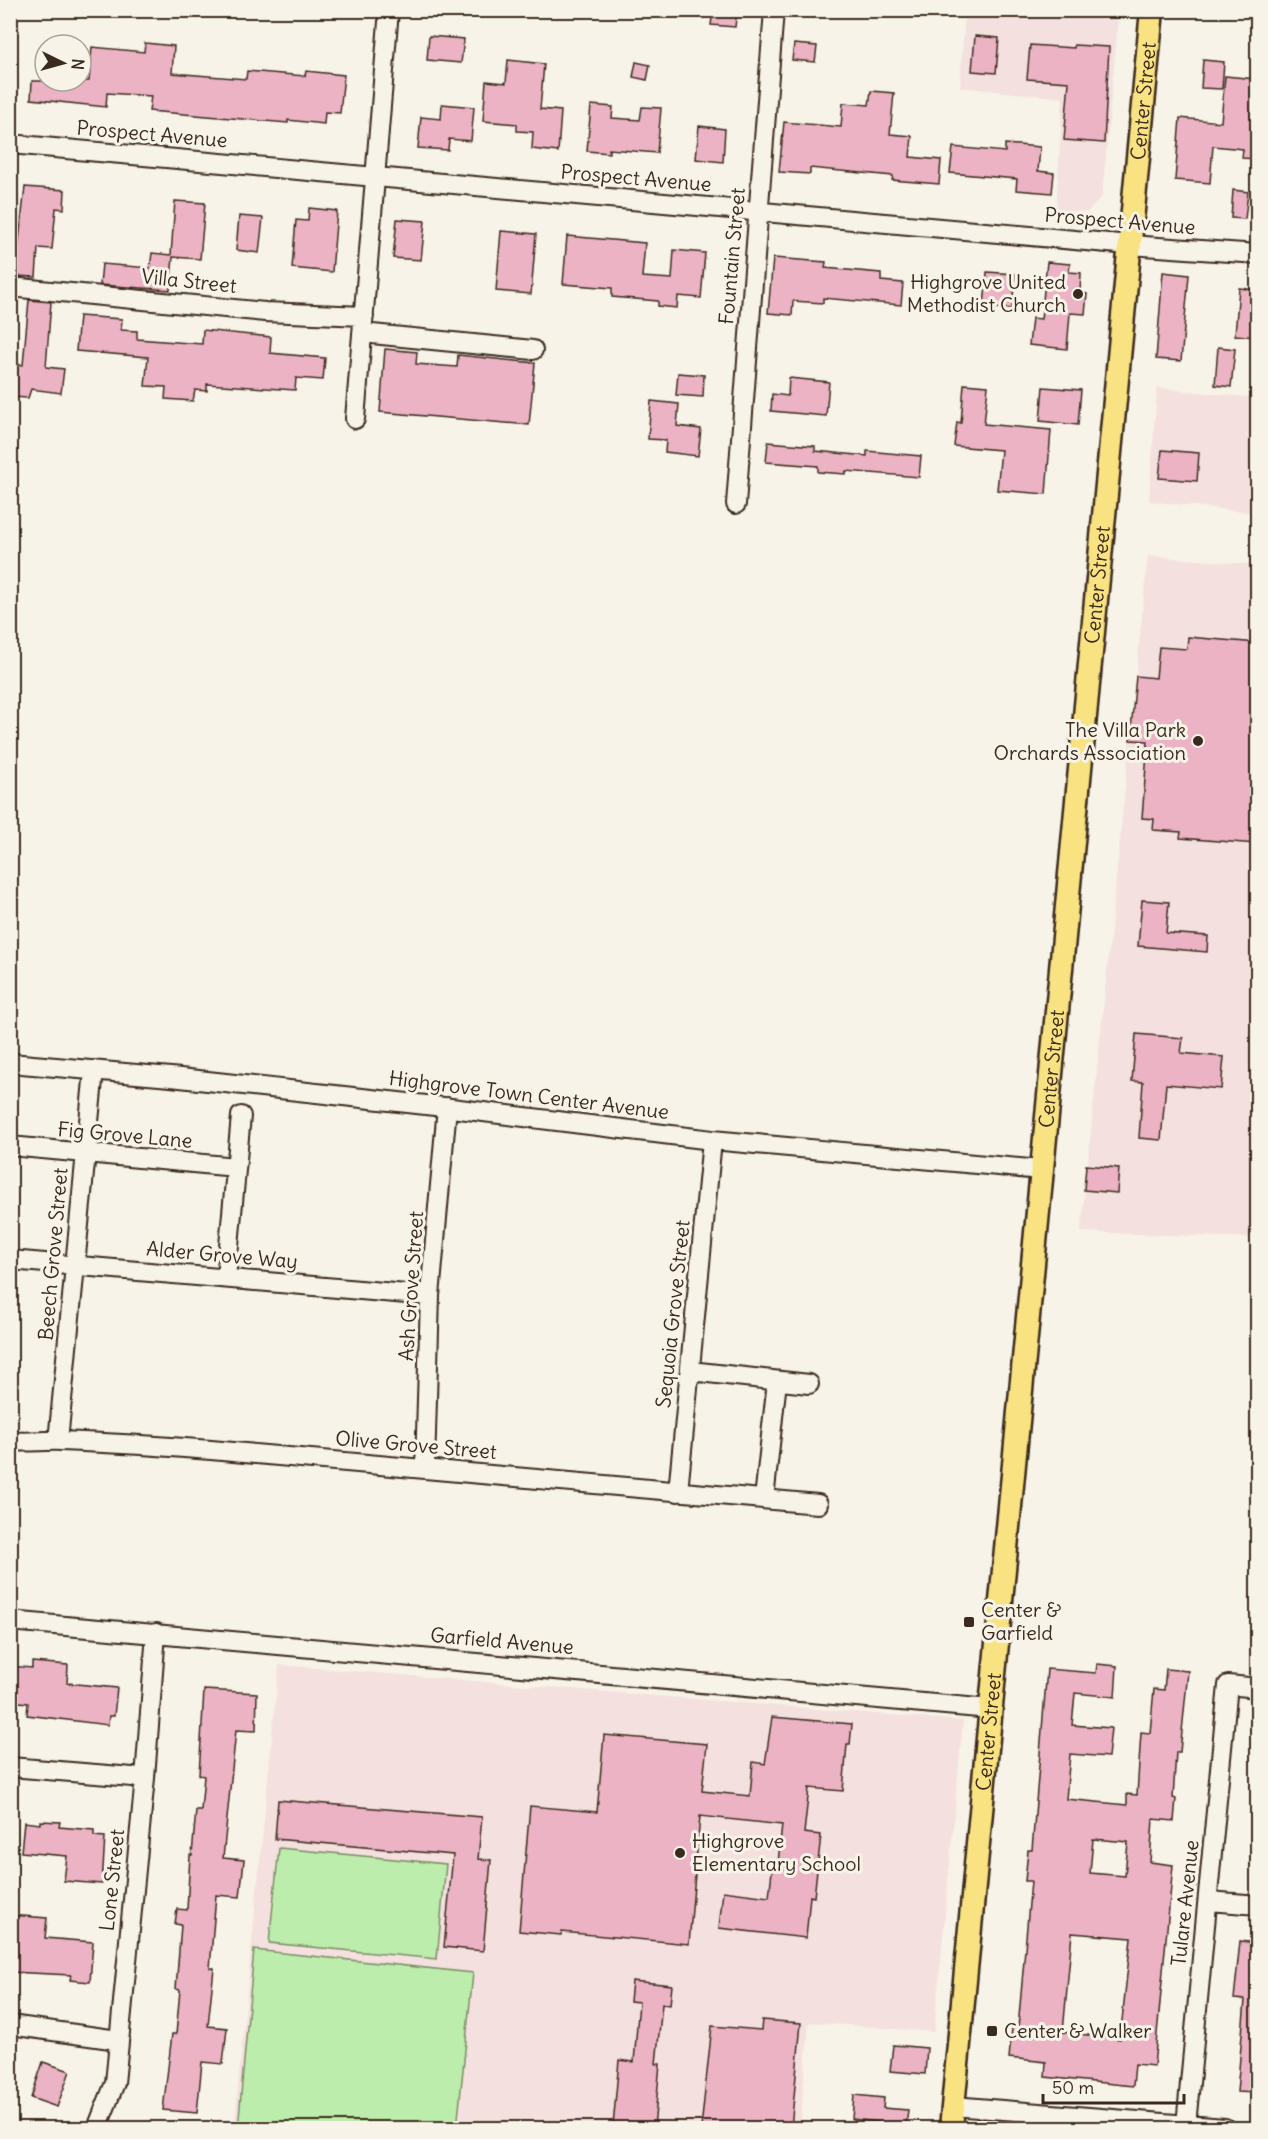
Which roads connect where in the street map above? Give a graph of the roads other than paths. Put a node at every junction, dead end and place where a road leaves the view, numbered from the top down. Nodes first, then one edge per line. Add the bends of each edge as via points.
1 (389, 10) edge
2 (774, 10) edge
3 (1152, 10) edge
4 (10, 144) edge
5 (375, 177) junction
6 (758, 212) junction
7 (1130, 245) junction
8 (1257, 254) edge
9 (10, 286) edge
10 (363, 325) junction
11 (533, 350) dead end
12 (355, 419) dead end
13 (736, 504) dead end
14 (10, 1063) edge
15 (94, 1070) junction
16 (447, 1107) junction
17 (241, 1116) dead end
18 (712, 1140) junction
19 (10, 1146) edge
20 (85, 1154) junction
21 (236, 1167) junction
22 (1041, 1170) junction
23 (10, 1260) edge
24 (76, 1266) junction
25 (226, 1278) junction
26 (430, 1296) junction
27 (690, 1371) junction
28 (777, 1381) junction
29 (809, 1384) dead end
30 (10, 1441) edge
31 (58, 1441) junction
32 (425, 1468) junction
33 (678, 1492) junction
34 (764, 1499) junction
35 (818, 1504) dead end
36 (10, 1621) edge
37 (156, 1633) junction
38 (1257, 1688) edge
39 (990, 1709) junction
40 (10, 1767) edge
41 (145, 1778) junction
42 (1209, 1901) junction
43 (1257, 1905) edge
44 (10, 2025) edge
45 (118, 2040) junction
46 (952, 2117) edge
47 (1186, 2125) junction
48 (98, 2128) edge
49 (1225, 2128) edge

1 - 5 street
2 - 6 street, Fountain Street
3 - 7 main road, Center Street
4 - 5 street, Prospect Avenue
5 - 6 street, Prospect Avenue
5 - 10 street
6 - 7 street, Prospect Avenue
6 - 13 street, Fountain Street
7 - 8 street, Prospect Avenue
7 - 22 main road, Center Street
9 - 10 street, Villa Street
10 - 11 street, Villa Street
10 - 12 street
14 - 15 street, Highgrove Town Center Avenue
15 - 16 street, Highgrove Town Center Avenue
15 - 20 street, Beech Grove Street
16 - 18 street, Highgrove Town Center Avenue
16 - 26 street, Ash Grove Street
17 - 21 street
18 - 22 street, Highgrove Town Center Avenue
18 - 27 street, Sequoia Grove Street
19 - 20 street, Fig Grove Lane
20 - 21 street, Fig Grove Lane
20 - 24 street, Beech Grove Street
21 - 25 street
22 - 39 main road, Center Street
23 - 24 street, Alder Grove Way
24 - 25 street, Alder Grove Way
24 - 31 street, Beech Grove Street
25 - 26 street, Alder Grove Way
26 - 32 street, Ash Grove Street
27 - 28 street
27 - 33 street, Sequoia Grove Street
28 - 29 street
28 - 34 street
30 - 31 street, Olive Grove Street
31 - 32 street, Olive Grove Street
32 - 33 street, Olive Grove Street
33 - 34 street, Olive Grove Street
34 - 35 street, Olive Grove Street
36 - 37 street, Garfield Avenue
37 - 39 street, Garfield Avenue
37 - 41 street, Lone Street
38 - 42 street, Tulare Avenue via 1228,1686
39 - 46 main road, Center Street
40 - 41 street
41 - 45 street, Lone Street
42 - 43 street
42 - 47 street, Tulare Avenue
44 - 45 street
45 - 48 street, Lone Street via 115,2083
46 - 47 street
47 - 49 street

